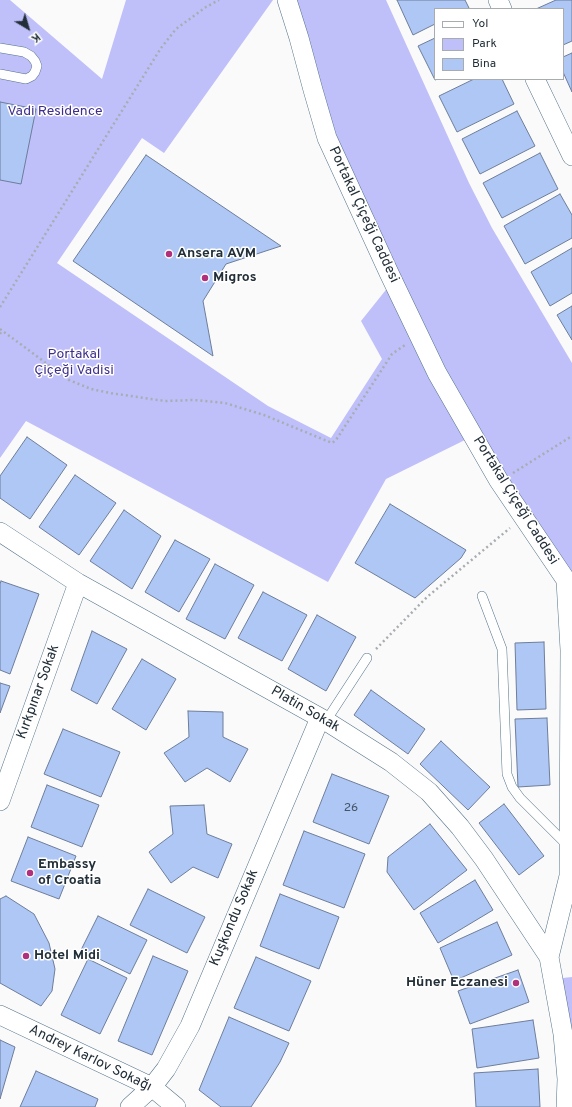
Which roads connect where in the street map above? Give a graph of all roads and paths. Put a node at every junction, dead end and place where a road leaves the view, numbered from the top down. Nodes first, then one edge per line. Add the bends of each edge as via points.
1 (218, 0) edge
2 (287, 0) edge
3 (0, 48) edge
4 (0, 74) edge
5 (535, 80) edge
6 (572, 156) edge
7 (0, 308) edge
8 (1, 330) edge
9 (0, 334) edge
10 (420, 338) junction
11 (572, 436) edge
12 (499, 481) junction
13 (523, 517) junction
14 (0, 532) edge
15 (78, 583) junction
16 (569, 585) edge
17 (482, 596) dead end
18 (367, 658) joint
19 (323, 719) junction
20 (0, 801) edge
21 (569, 847) junction
22 (549, 957) junction
23 (0, 1015) edge
24 (568, 1038) edge
25 (152, 1087) junction
26 (130, 1107) edge
27 (176, 1107) edge
28 (566, 1107) edge

1 - 7 path via 176,29 161,48
2 - 10 street, Portakal Çiçeği Caddesi via 327,138
3 - 4 lane via 24,52 31,56 37,66 32,76 26,78
5 - 6 street
8 - 9 path
8 - 10 path via 69,380 91,389 164,400 225,403 264,415 332,443 392,354
10 - 12 street, Portakal Çiçeği Caddesi via 437,373
11 - 12 path
12 - 13 street, Portakal Çiçeği Caddesi
13 - 16 street, Portakal Çiçeği Caddesi
13 - 18 path via 427,597
14 - 15 street, Platin Sokak
15 - 19 street, Platin Sokak
15 - 20 street, Kırkpınar Sokak
16 - 21 street, Portakal Çiçeği Caddesi
17 - 21 lane via 502,649 507,774 520,798
18 - 19 lane
19 - 22 street, Platin Sokak via 392,762 429,792 484,859
19 - 25 street, Kuşkondu Sokak via 190,1026 166,1069
21 - 22 street, Portakal Çiçeği Caddesi via 569,876
22 - 24 street, Portakal Çiçeği Caddesi
23 - 25 street, Andrey Karlov Sokağı
24 - 28 street, Portakal Çiçeği Caddesi
25 - 26 street, Kuşkondu Sokak
25 - 27 street, Andrey Karlov Sokağı

